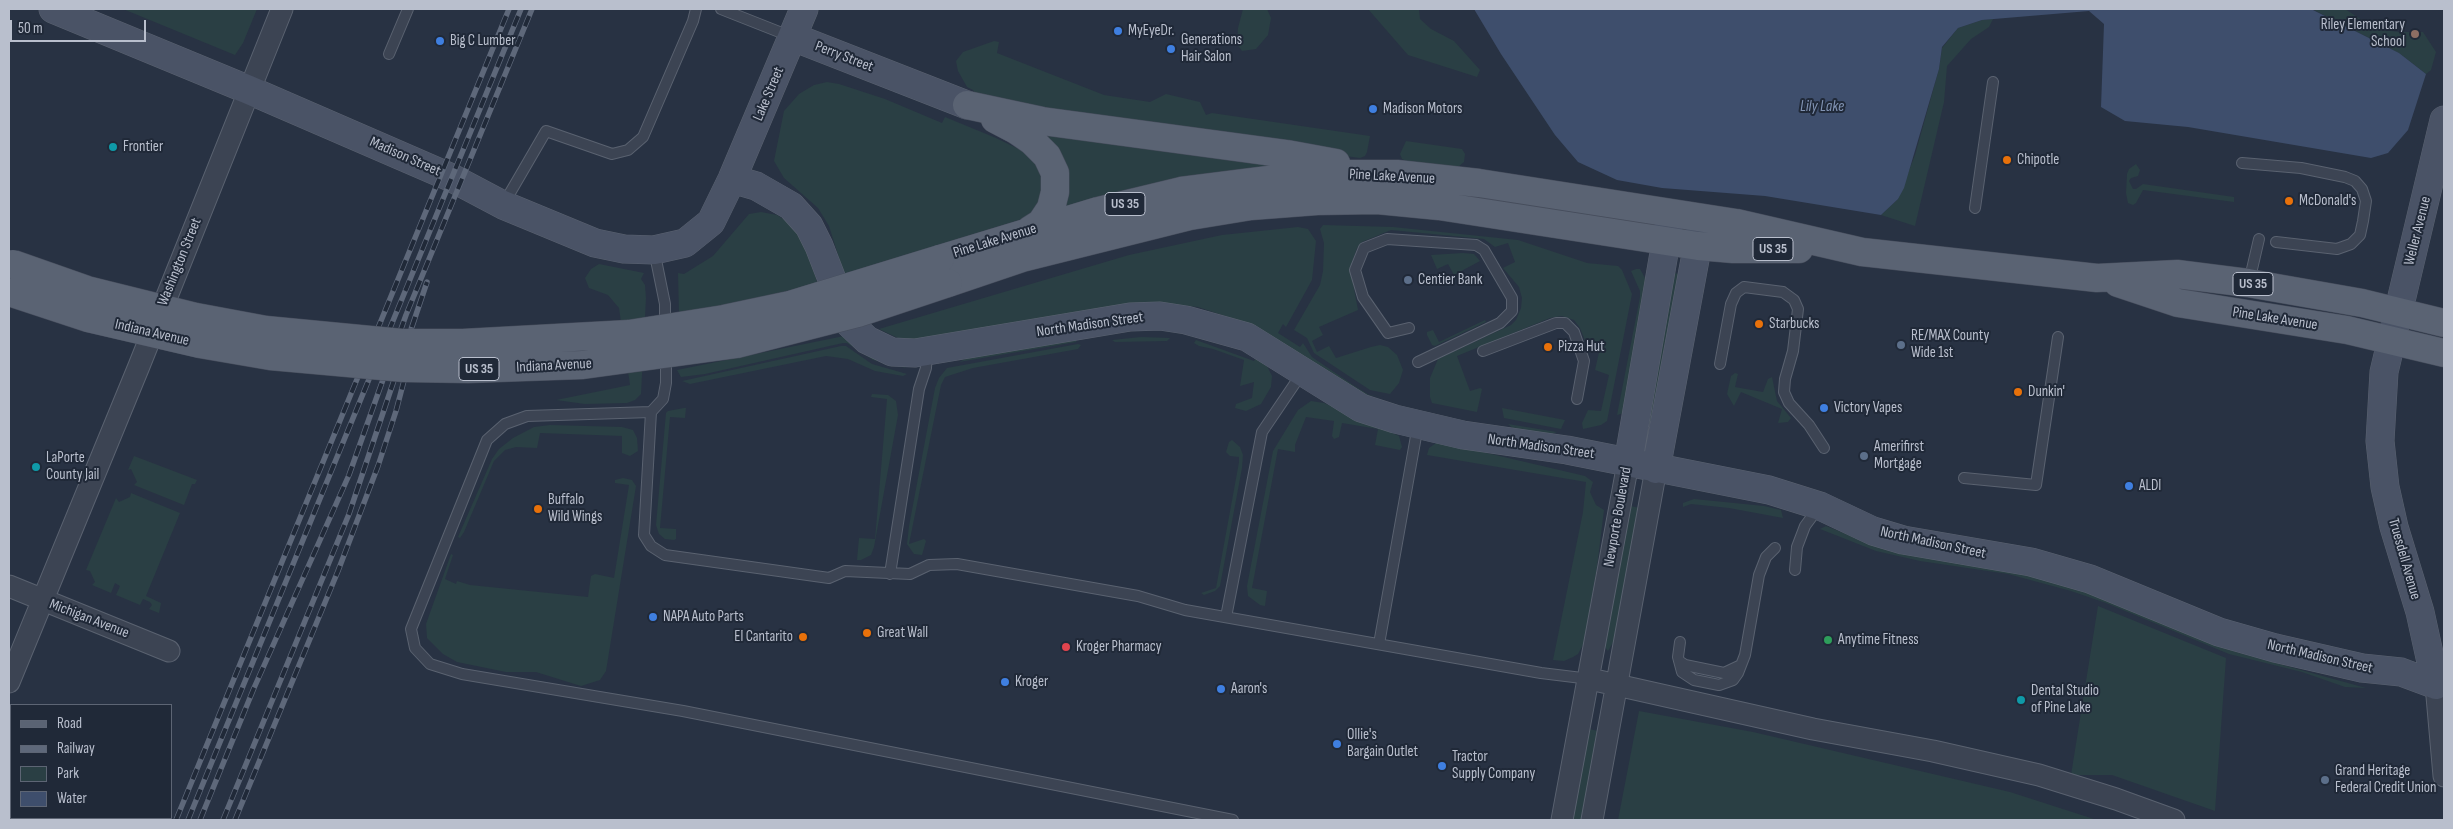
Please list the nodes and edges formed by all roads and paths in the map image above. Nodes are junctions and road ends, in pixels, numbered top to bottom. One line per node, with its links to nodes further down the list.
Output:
1 (53, 9): 10 (street, Madison Street)
2 (282, 9): 10 (street, Washington Street)
3 (408, 9): 8 (lane)
4 (696, 9): 16 (lane)
5 (721, 9): 7 (lane, Perry Street)
6 (804, 9): 7 (street, Lake Street)
7 (793, 37): 11 (street, Perry Street); 15 (street, Lake Street)
8 (389, 54)
9 (1993, 82): 17 (lane)
10 (249, 90): 16 (street, Madison Street); 55 (street, Washington Street)
11 (967, 105): 14 (main road); 20 (main road)
12 (2444, 120): 32 (street, Weller Avenue)
13 (2242, 162): 23 (lane)
14 (1397, 174): 18 (main road, Pine Lake Avenue / US 35); 20 (main road, Pine Lake Avenue / US 35)
15 (732, 179): 26 (street, Madison Street); 37 (street, North Madison Street)
16 (503, 206): 26 (street, Madison Street)
17 (1975, 208)
18 (1671, 213): 19 (main road, Pine Lake Avenue / US 35); 22 (street, Newporte Boulevard)
19 (1703, 218): 24 (street, Newporte Boulevard); 25 (main road, Pine Lake Avenue / US 35)
20 (1030, 230): 28 (main road, Pine Lake Avenue / US 35)
21 (2259, 239): 30 (lane)
22 (1666, 240): 24 (main road, Pine Lake Avenue / US 35); 28 (main road, Pine Lake Avenue / US 35); 47 (street, Newporte Boulevard)
23 (2276, 242)
24 (1698, 246): 25 (main road, Pine Lake Avenue / US 35); 48 (street, Newporte Boulevard)
25 (1848, 249): 29 (main road, Pine Lake Avenue / US 35)
26 (654, 250): 44 (lane)
27 (11, 264): 28 (main road, Indiana Avenue / US 35, bridge)
28 (944, 271): 31 (main road, Indiana Avenue / US 35, bridge)
29 (2107, 279): 30 (main road, Pine Lake Avenue / US 35); 36 (main road, Pine Lake Avenue / US 35)
30 (2248, 284): 32 (main road, Pine Lake Avenue / US 35)
31 (9, 292)
32 (2398, 311): 33 (main road, Pine Lake Avenue / US 35); 36 (street, Weller Avenue)
33 (2444, 323)
34 (1409, 328): 40 (lane)
35 (2058, 337): 49 (lane)
36 (2391, 342): 39 (main road, Pine Lake Avenue / US 35); 63 (street, Truesdell Avenue)
37 (927, 351): 42 (street, North Madison Street); 53 (lane)
38 (1483, 351): 43 (lane)
39 (2444, 353)
40 (1418, 362)
41 (1720, 364): 46 (lane)
42 (1302, 373): 45 (street, North Madison Street); 56 (lane)
43 (1577, 399)
44 (651, 412): 53 (lane); 65 (lane)
45 (1418, 424): 47 (street, North Madison Street); 58 (lane)
46 (1824, 448)
47 (1628, 463): 48 (street, North Madison Street); 60 (street, Newporte Boulevard)
48 (1656, 469): 50 (street, North Madison Street); 62 (street, Newporte Boulevard)
49 (1964, 478)
50 (1820, 506): 52 (lane); 63 (street, North Madison Street)
51 (1775, 548): 57 (lane)
52 (1795, 570)
53 (890, 574): 56 (lane)
54 (9, 586): 55 (street, Michigan Avenue)
55 (43, 601): 59 (street, Michigan Avenue); 61 (street, Washington Street)
56 (1226, 617): 58 (lane)
57 (1680, 642)
58 (1379, 644): 60 (lane)
59 (169, 651)
60 (1590, 679): 62 (street); 66 (street, Newporte Boulevard)
61 (9, 682)
62 (1617, 684): 67 (street, Newporte Boulevard); 68 (street)
63 (2440, 686): 64 (street, Truesdell Avenue)
64 (2444, 776)
65 (1232, 820)
66 (1562, 820)
67 (1592, 820)
68 (2174, 820)

